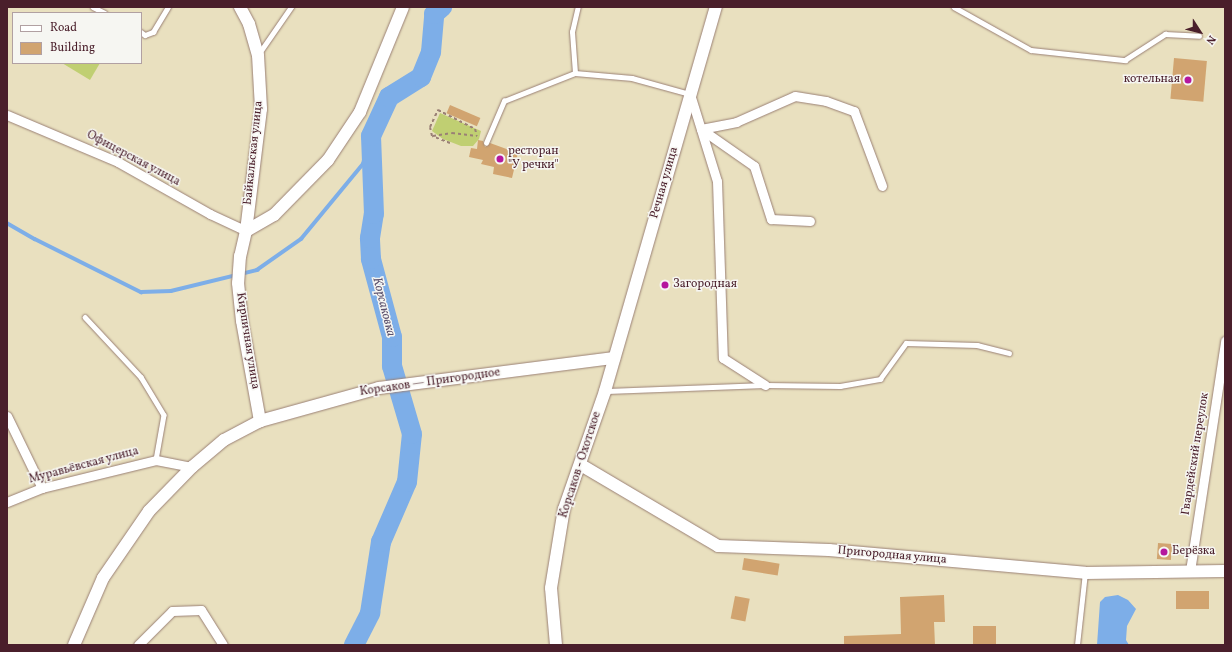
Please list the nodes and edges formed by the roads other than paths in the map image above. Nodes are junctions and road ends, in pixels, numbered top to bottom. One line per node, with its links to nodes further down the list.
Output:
1 (93, 7): 9 (lane)
2 (168, 7): 10 (lane)
3 (240, 7): 12 (street, Байкальская улица)
4 (291, 7): 12 (lane)
5 (403, 7): 20 (street)
6 (578, 7): 13 (lane)
7 (716, 7): 14 (street, Речная улица)
8 (954, 7): 11 (lane)
9 (103, 12)
10 (142, 33)
11 (1199, 36)
12 (258, 55): 20 (street, Байкальская улица)
13 (575, 73): 14 (lane); 17 (lane)
14 (690, 94): 16 (street); 24 (street, Речная улица)
15 (7, 114): 20 (street, Офицерская улица)
16 (701, 129): 18 (street); 19 (street); 25 (street)
17 (487, 140)
18 (882, 186)
19 (810, 221)
20 (246, 231): 28 (street, Кирпичная улица)
21 (85, 317): 29 (lane)
22 (1225, 341): 34 (street, Гвардейский переулок)
23 (1009, 353): 25 (lane)
24 (614, 358): 26 (street, Корсаков - Охотское); 28 (street, Корсаков — Пригородное)
25 (764, 385): 26 (lane)
26 (605, 392): 30 (street, Корсаков - Охотское)
27 (7, 416): 32 (street)
28 (260, 421): 31 (street, Корсаков — Пригородное)
29 (156, 460): 31 (street, Муравьёвская улица); 32 (street, Муравьёвская улица)
30 (581, 464): 36 (street, Пригородная улица); 40 (street, Корсаков - Охотское)
31 (192, 467): 37 (street, Корсаков — Пригородное)
32 (42, 488): 33 (street, Муравьёвская улица)
33 (7, 502)
34 (1190, 571): 35 (street, Пригородная улица); 36 (street, Пригородная улица)
35 (1225, 571)
36 (1085, 573): 41 (lane)
37 (74, 645)
38 (138, 645): 39 (street)
39 (223, 645)
40 (556, 645)
41 (1077, 645)

